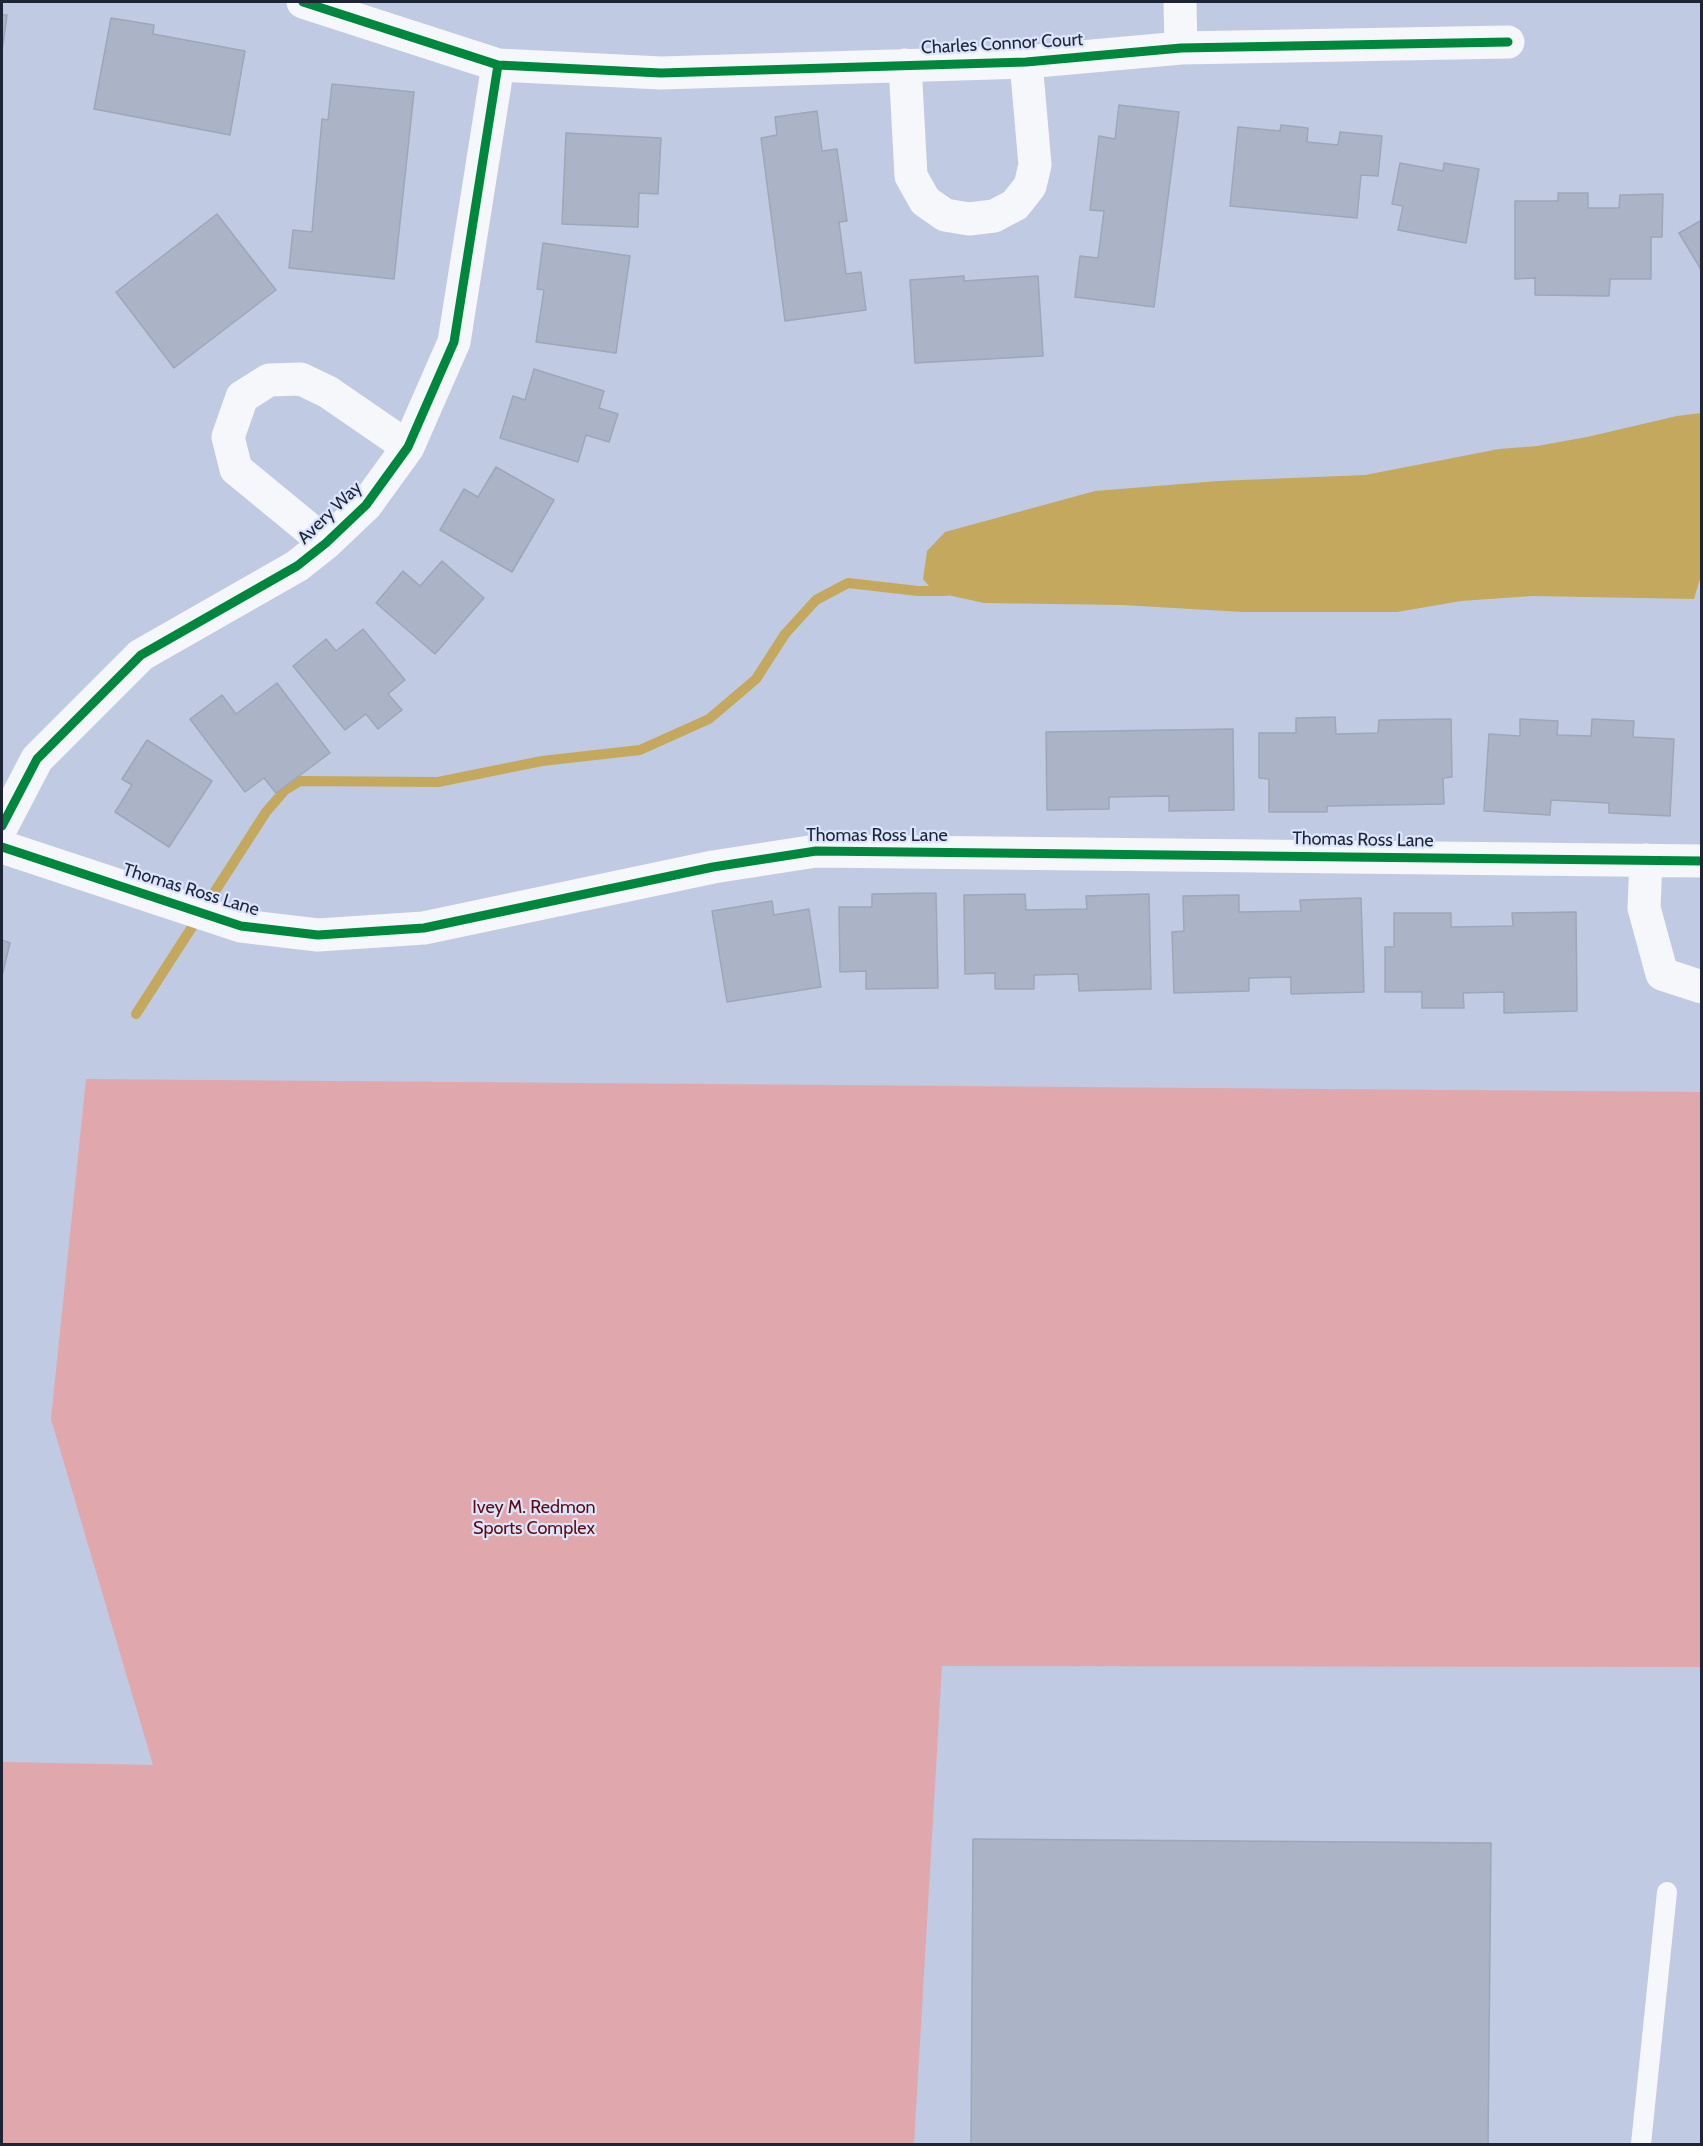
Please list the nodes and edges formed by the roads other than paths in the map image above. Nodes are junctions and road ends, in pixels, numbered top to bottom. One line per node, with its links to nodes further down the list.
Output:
1 (303, 2): 7 (street, Charles Connor Court)
2 (1180, 2): 4 (street)
3 (1508, 42): 4 (street, Charles Connor Court)
4 (1181, 48): 5 (street, Charles Connor Court)
5 (1026, 62): 6 (street, Charles Connor Court); 6 (street)
6 (905, 64): 7 (street, Charles Connor Court)
7 (498, 65): 8 (street, Avery Way)
8 (408, 447): 9 (street, Avery Way); 9 (street)
9 (326, 543): 10 (street, Avery Way)
10 (2, 826)
11 (2, 847): 12 (street, Thomas Ross Lane)
12 (1646, 860): 13 (street, Thomas Ross Lane); 14 (street)
13 (1701, 861)
14 (1701, 987)
15 (1667, 1892): 16 (lane)
16 (1641, 2145)

